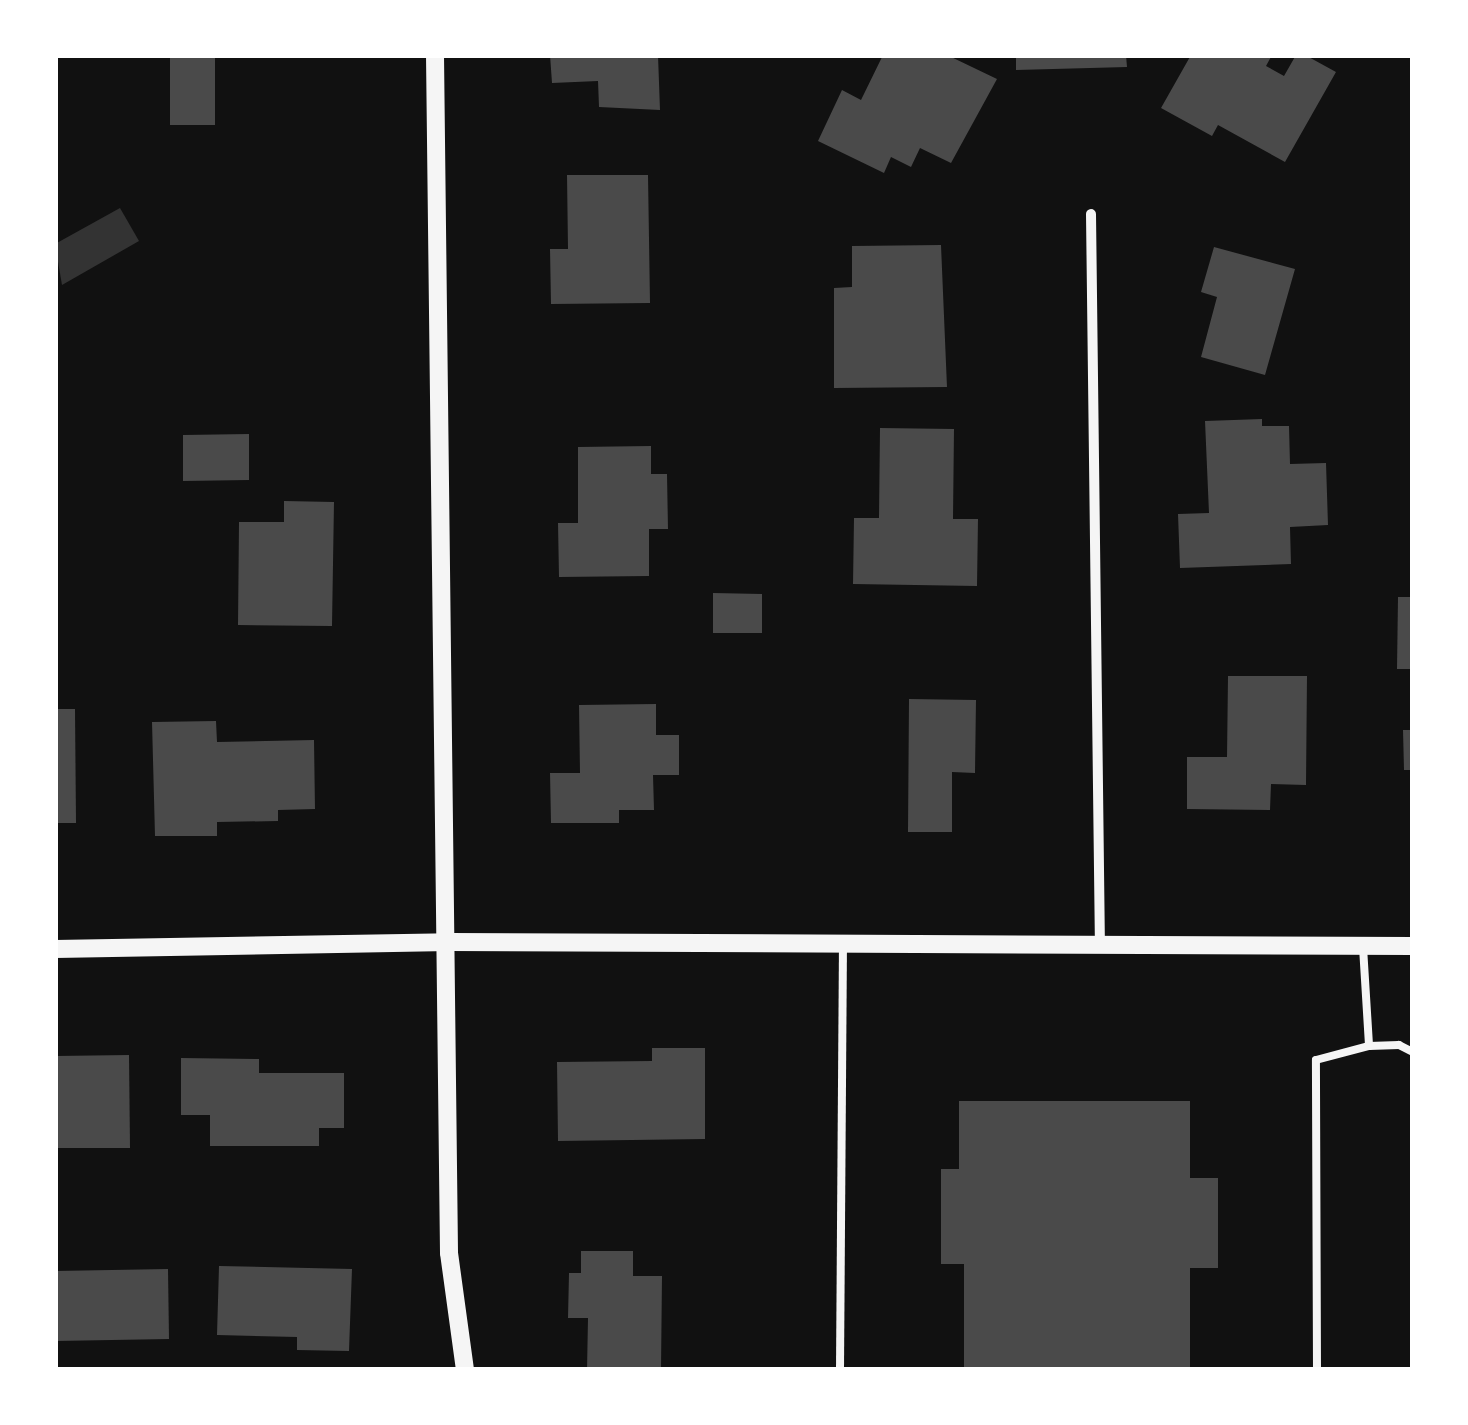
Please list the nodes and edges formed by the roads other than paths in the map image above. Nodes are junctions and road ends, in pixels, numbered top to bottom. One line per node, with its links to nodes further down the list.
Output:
1 (436, 55): 3 (street)
2 (1092, 214): 8 (street)
3 (449, 942): 4 (street); 7 (street); 11 (street)
4 (843, 946): 8 (street); 12 (lane)
5 (1363, 946): 6 (street); 8 (street); 9 (lane)
6 (1413, 946)
7 (55, 949)
8 (1100, 949)
9 (1369, 1046): 10 (lane); 13 (lane)
10 (1413, 1052)
11 (466, 1370)
12 (840, 1370)
13 (1317, 1370)

